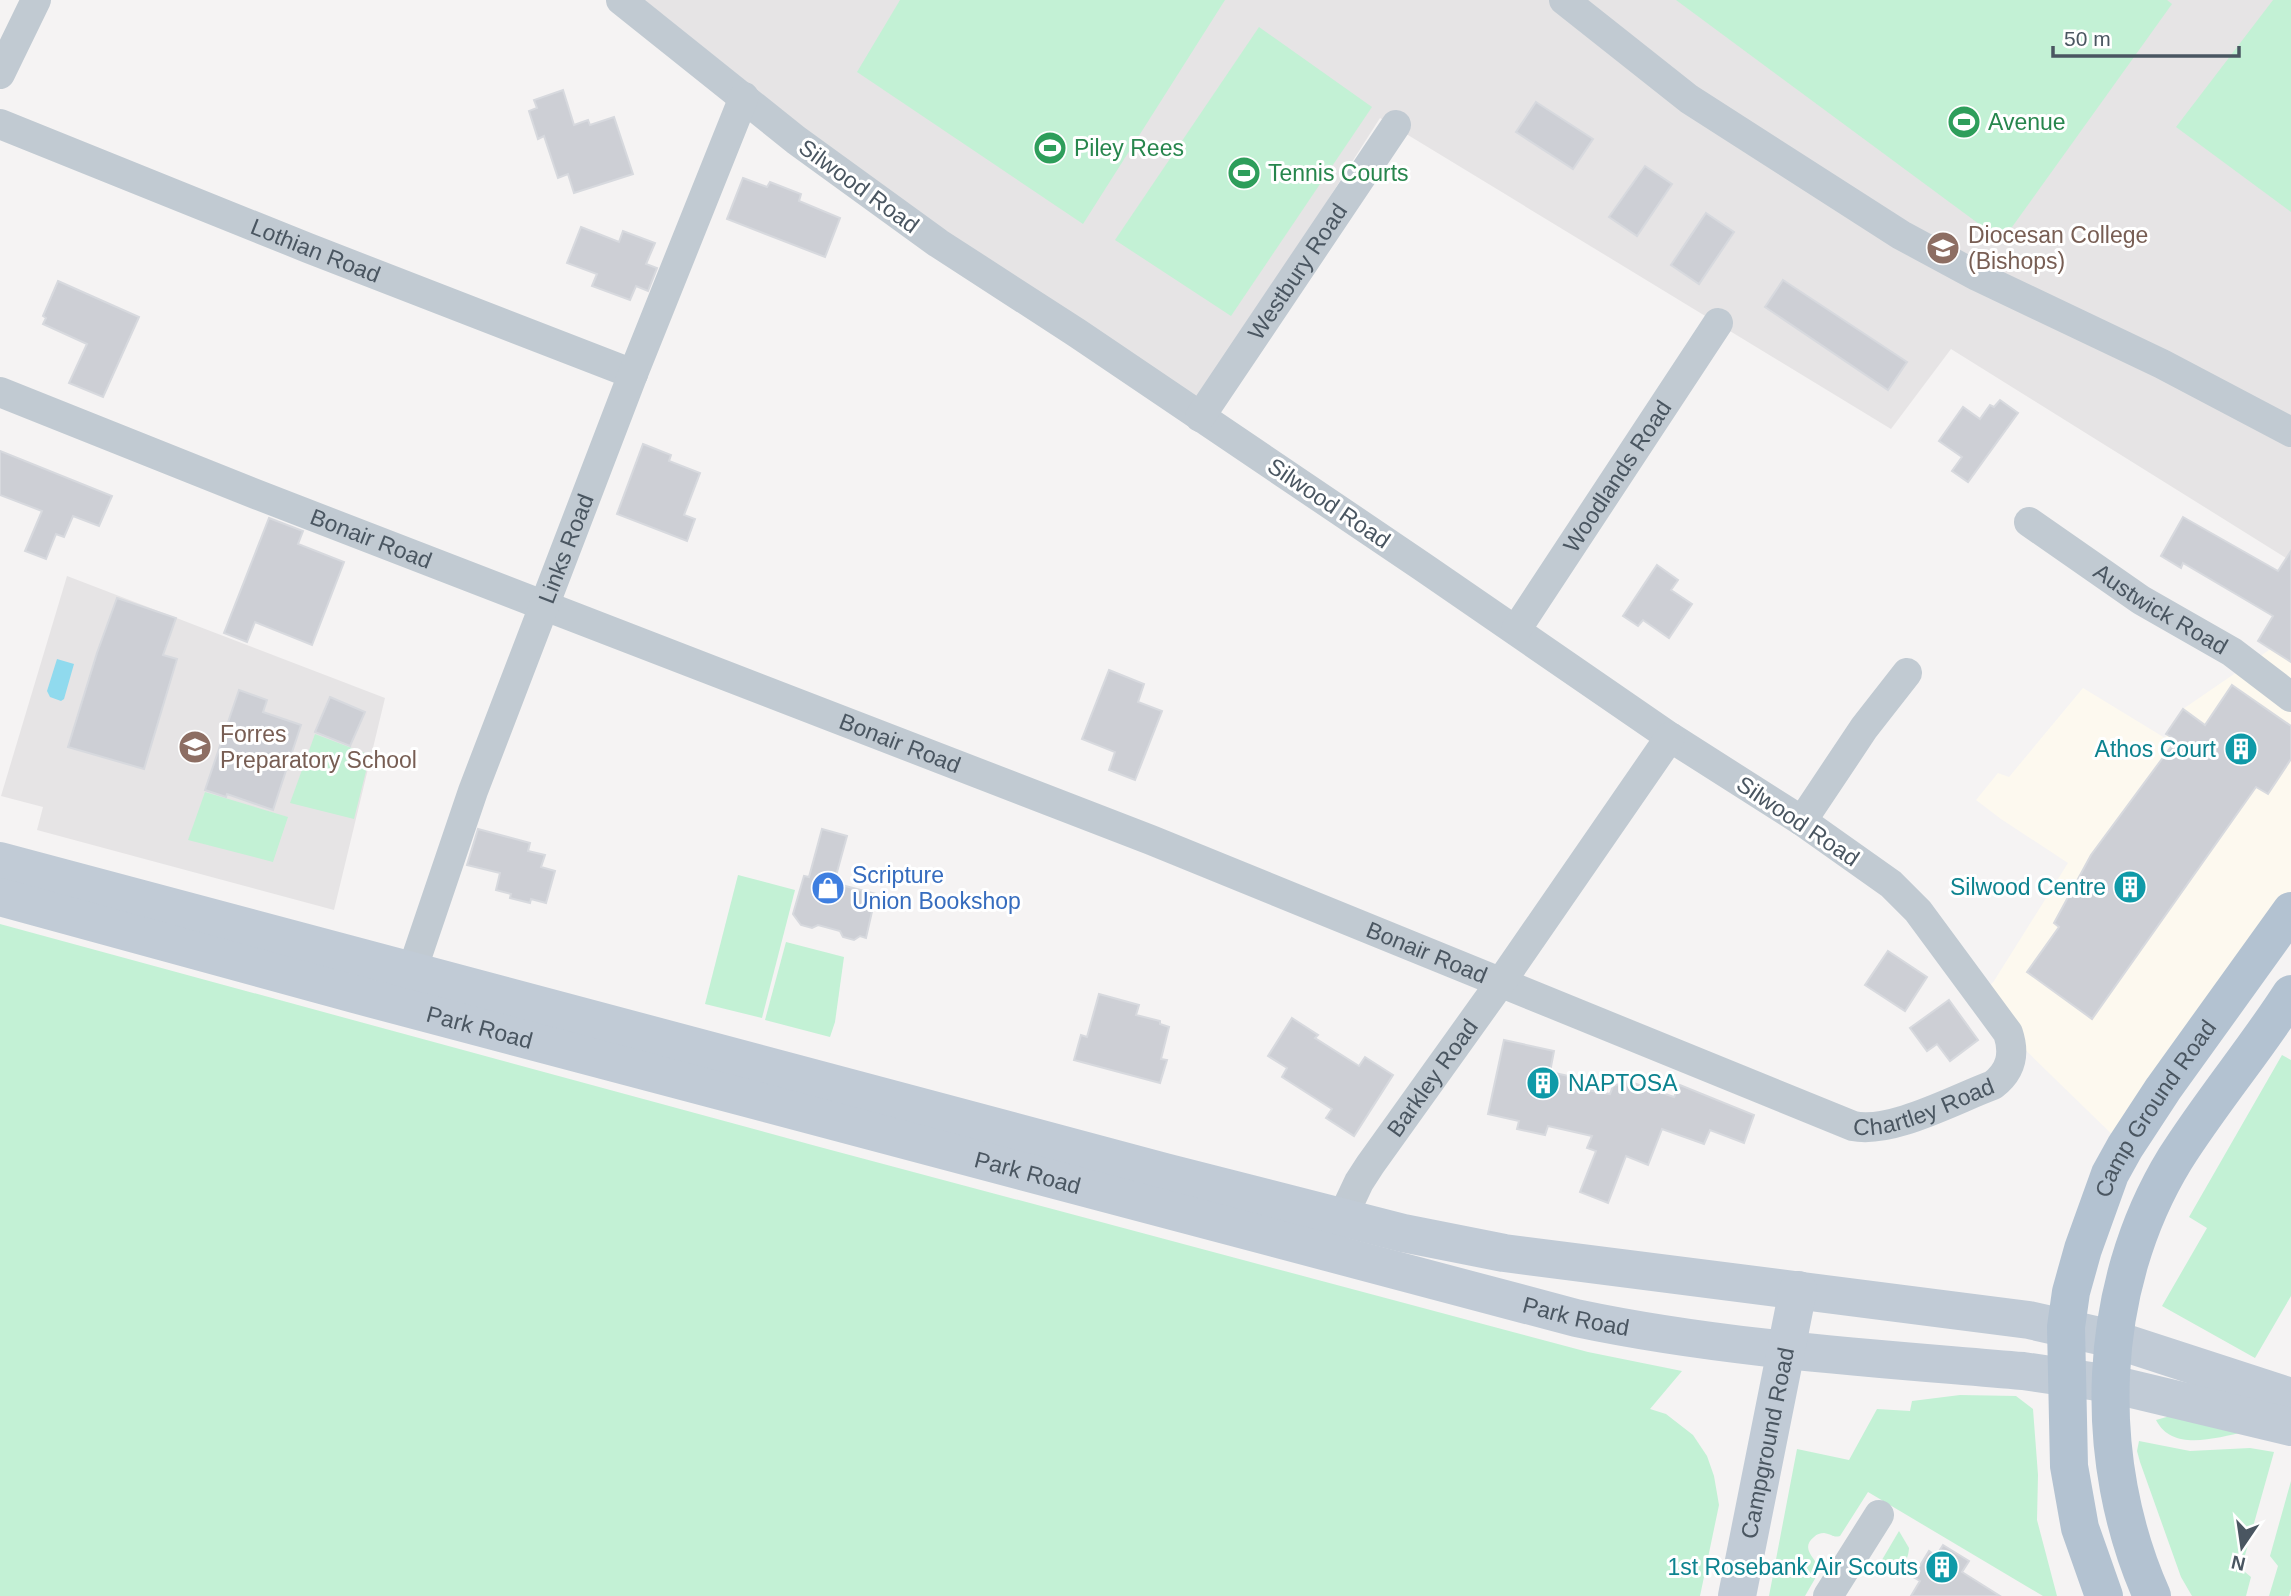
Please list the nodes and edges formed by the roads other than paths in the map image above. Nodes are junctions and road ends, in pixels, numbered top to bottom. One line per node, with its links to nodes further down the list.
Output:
1 (36, 0): 4 (street)
2 (621, 0): 5 (street, Silwood Road)
3 (1564, 0): 12 (street)
4 (0, 74)
5 (744, 97): 9 (street, Links Road); 11 (street, Silwood Road)
6 (0, 124): 9 (street, Lothian Road)
7 (1396, 125): 11 (street, Westbury Road)
8 (1718, 323): 15 (street, Woodlands Road)
9 (633, 374): 14 (street, Links Road)
10 (0, 391): 14 (street, Bonair Road)
11 (1199, 416): 15 (street, Silwood Road)
12 (2291, 432)
13 (2029, 522): 17 (street, Austwick Road)
14 (545, 604): 23 (street, Bonair Road); 24 (street, Links Road)
15 (1516, 630): 18 (street, Silwood Road)
16 (1907, 673): 19 (street)
17 (2291, 697)
18 (1670, 737): 19 (street, Silwood Road); 23 (street, Barkley Road)
19 (1802, 821): 26 (street, Silwood Road)
20 (0, 862): 24 (main road, Park Road)
21 (0, 897): 24 (main road, Park Road)
22 (2291, 911): 31 (main road, Camp Ground Road)
23 (1501, 982): 27 (street, Bonair Road); 28 (street, Barkley Road)
24 (408, 989): 28 (main road, Park Road); 29 (main road, Park Road)
25 (2291, 994): 32 (main road, Camp Ground Road)
26 (2008, 1033): 27 (street, Chartley Road)
27 (1797, 1104)
28 (1342, 1217): 29 (street, Barkley Road); 30 (main road, Park Road)
29 (1326, 1252): 33 (main road, Park Road)
30 (1797, 1290): 31 (main road, Park Road); 33 (main road, Campground Road)
31 (2066, 1327): 32 (main road, Park Road); 34 (main road, Camp Ground Road)
32 (2113, 1339): 35 (main road, Camp Ground Road); 36 (main road, Park Road)
33 (1785, 1350): 34 (main road, Park Road); 39 (main road, Campground Road)
34 (2067, 1377): 35 (main road, Park Road); 41 (main road, Camp Ground Road)
35 (2111, 1384): 37 (main road, Park Road); 42 (main road, Camp Ground Road)
36 (2291, 1397)
37 (2291, 1426)
38 (1879, 1515): 40 (street)
39 (1737, 1596)
40 (1828, 1596)
41 (2104, 1596)
42 (2152, 1596)

